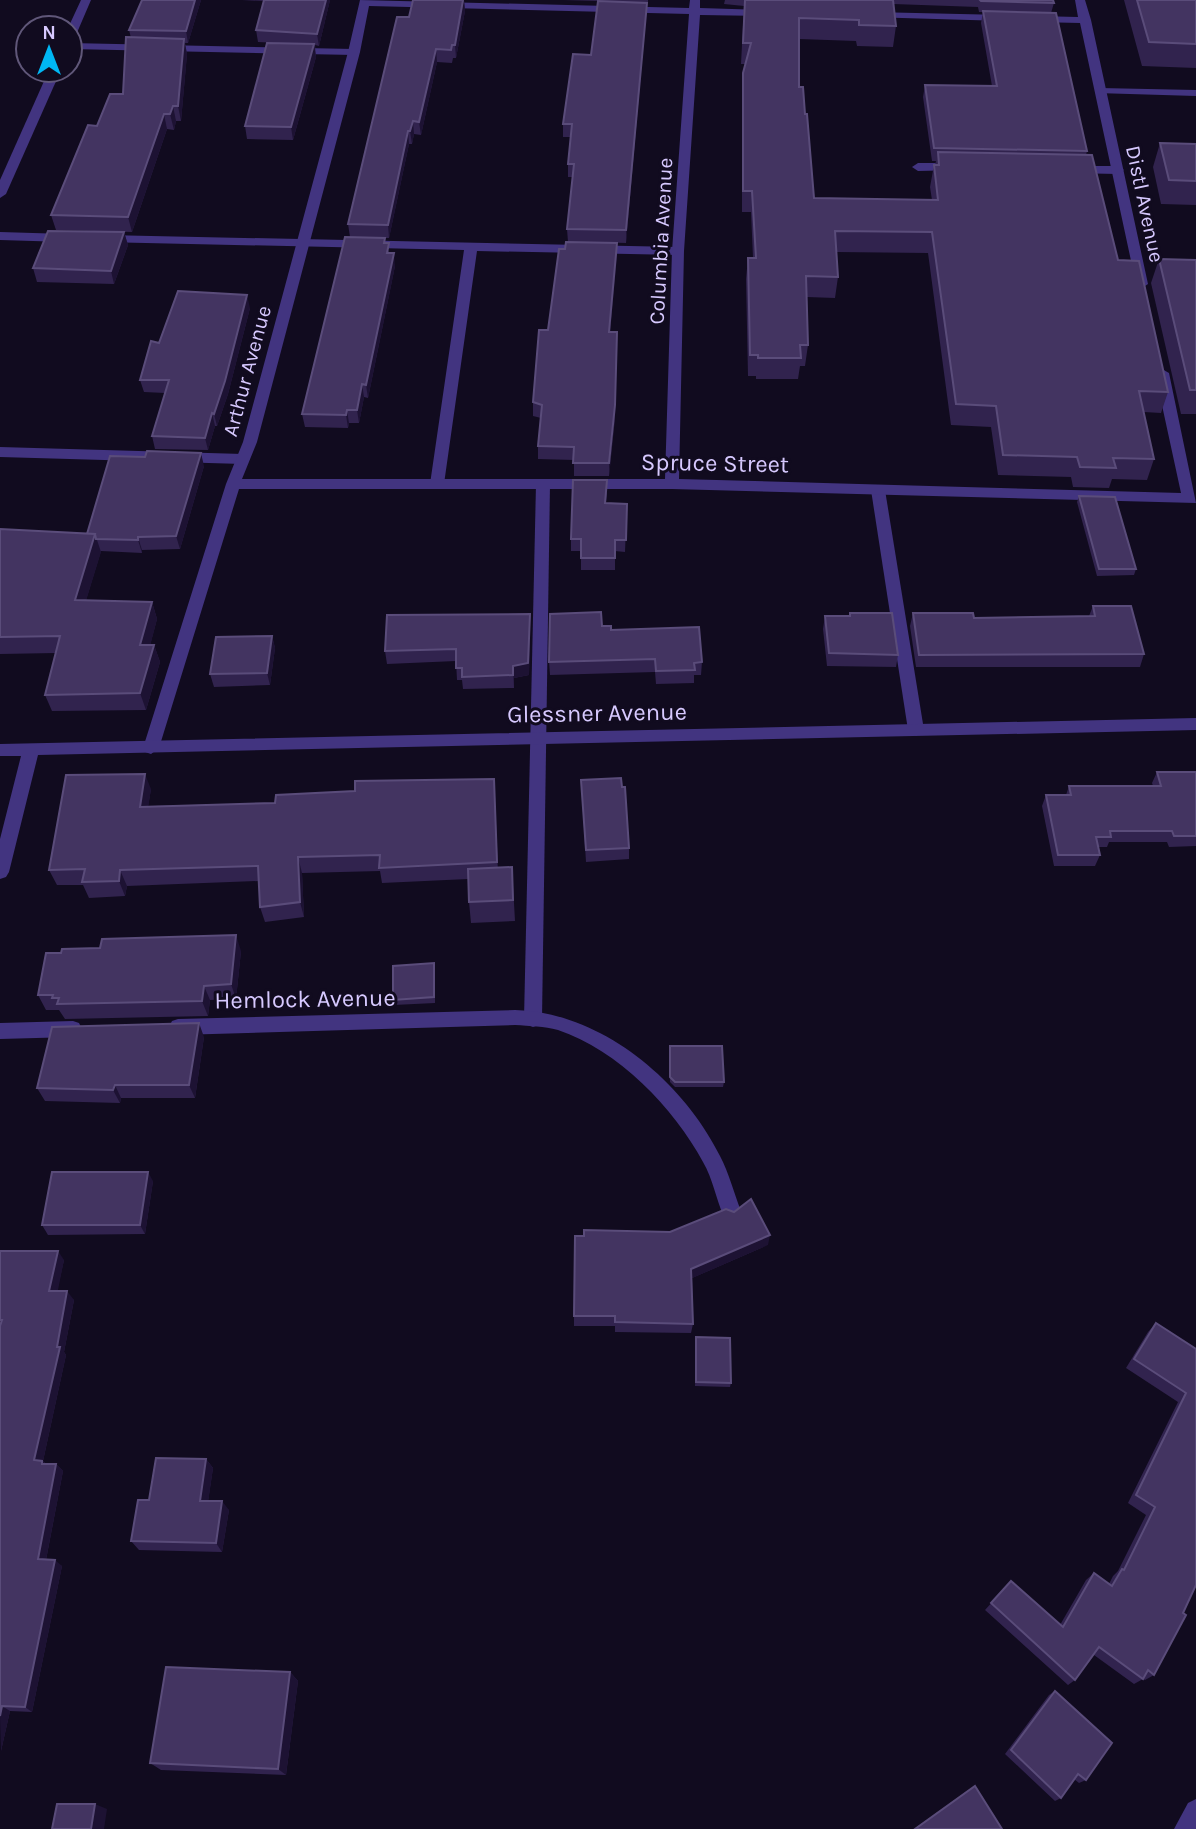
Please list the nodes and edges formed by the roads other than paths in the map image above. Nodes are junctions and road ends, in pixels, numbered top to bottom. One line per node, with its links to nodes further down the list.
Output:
1 (1080, 0): 8 (street, Distl Avenue)
2 (364, 1): 3 (street); 10 (street, Arthur Avenue)
3 (695, 5): 4 (street); 22 (street, Columbia Avenue)
4 (779, 13)
5 (862, 15): 6 (street)
6 (1015, 19)
7 (1029, 19): 8 (street)
8 (1085, 20): 12 (street, Distl Avenue)
9 (84, 46): 10 (street)
10 (354, 52): 20 (street, Arthur Avenue)
11 (49, 84): 18 (street)
12 (1100, 91): 13 (street); 17 (street, Distl Avenue)
13 (1196, 93)
14 (918, 167): 15 (street)
15 (972, 168)
16 (1065, 169): 17 (street)
17 (1118, 170): 23 (street, Distl Avenue)
18 (0, 194)
19 (0, 236): 20 (street)
20 (303, 245): 21 (street); 26 (street, Arthur Avenue)
21 (471, 248): 22 (street); 28 (street)
22 (678, 251): 30 (street, Columbia Avenue)
23 (1144, 293)
24 (1159, 361): 32 (street)
25 (0, 452): 26 (street)
26 (243, 459): 27 (street, Arthur Avenue)
27 (233, 484): 28 (street, Spruce Street); 36 (street, Arthur Avenue)
28 (437, 484): 29 (street, Spruce Street)
29 (543, 484): 30 (street, Spruce Street); 35 (street)
30 (671, 484): 31 (street, Spruce Street)
31 (878, 490): 32 (street, Spruce Street); 34 (street)
32 (1192, 498)
33 (1196, 724): 34 (street, Glessner Avenue)
34 (916, 730): 35 (street, Glessner Avenue)
35 (538, 739): 36 (street, Glessner Avenue); 40 (street)
36 (151, 748): 38 (street, Glessner Avenue)
37 (0, 750): 38 (street, Glessner Avenue)
38 (31, 750): 39 (street)
39 (0, 872)
40 (533, 1019): 41 (street, Hemlock Avenue); 44 (street, Hemlock Avenue)
41 (155, 1027)
42 (87, 1029): 43 (street)
43 (0, 1031)
44 (731, 1211)
45 (1196, 1811): 46 (street)
46 (1186, 1829)

